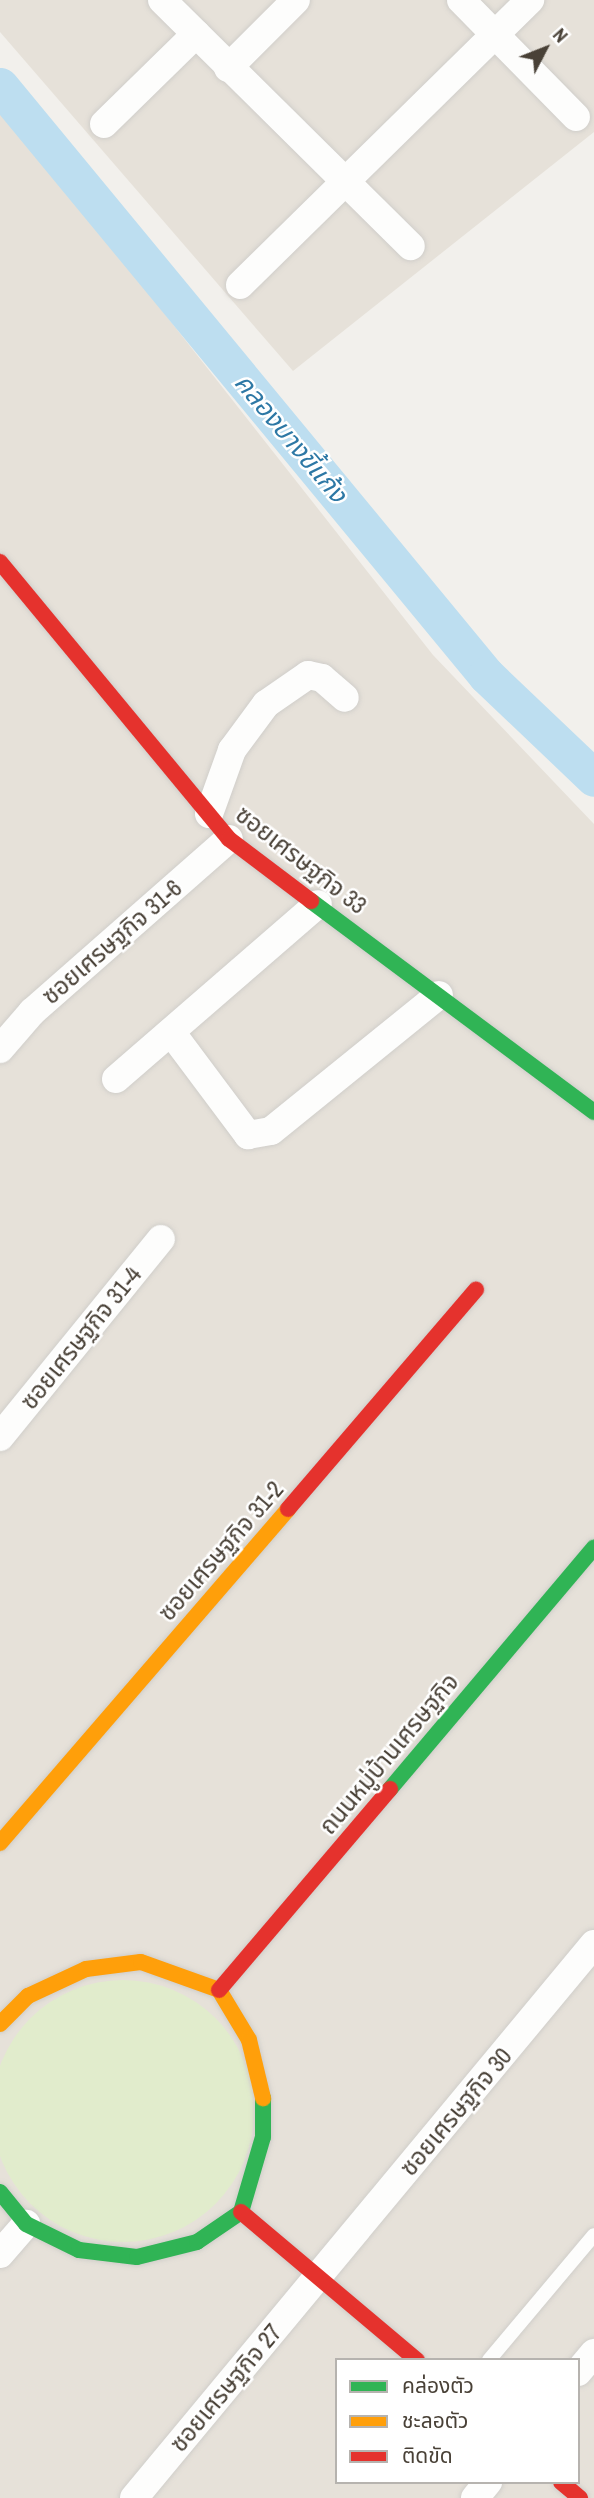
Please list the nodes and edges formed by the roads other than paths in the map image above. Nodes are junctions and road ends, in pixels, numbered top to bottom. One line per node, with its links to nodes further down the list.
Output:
1 (162, 0): 6 (street)
2 (296, 0): 7 (street)
3 (460, 0): 5 (street)
4 (530, 0): 5 (street)
5 (495, 33): 8 (street); 10 (street)
6 (196, 34): 7 (street); 9 (street)
7 (228, 68): 10 (street)
8 (576, 117)
9 (104, 124)
10 (345, 182): 11 (street); 12 (street)
11 (411, 246)
12 (240, 285)
13 (0, 562): 15 (street, ซอยเศรษฐกิจ 33)
14 (345, 698): 15 (street)
15 (209, 814): 16 (street, ซอยเศรษฐกิจ 33)
16 (229, 839): 17 (street, ซอยเศรษฐกิจ 33); 20 (street, ซอยเศรษฐกิจ 31-6)
17 (318, 904): 18 (street, ซอยเศรษฐกิจ 33); 19 (street)
18 (439, 995): 19 (street); 22 (street, ซอยเศรษฐกิจ 33)
19 (171, 1032): 21 (street)
20 (0, 1049)
21 (117, 1079)
22 (594, 1112)
23 (162, 1239): 25 (street, ซอยเศรษฐกิจ 31-4)
24 (476, 1290): 27 (street, ซอยเศรษฐกิจ 31-2)
25 (0, 1437)
26 (594, 1548): 29 (street, ถนนหมู่บ้านเศรษฐกิจ)
27 (0, 1843)
28 (594, 1944): 36 (street, ซอยเศรษฐกิจ 30)
29 (219, 1990): 30 (street); 32 (street)
30 (1, 2022)
31 (0, 2192): 33 (street)
32 (241, 2212): 33 (street); 36 (street)
33 (26, 2224): 35 (street)
34 (594, 2235): 39 (lane)
35 (0, 2254)
36 (318, 2278): 38 (street); 43 (street, ซอยเศรษฐกิจ 27)
37 (594, 2353): 40 (street)
38 (415, 2358)
39 (491, 2358)
40 (580, 2370)
41 (486, 2484): 44 (street)
42 (563, 2484): 45 (street)
43 (134, 2498)
44 (475, 2498)
45 (580, 2498)

